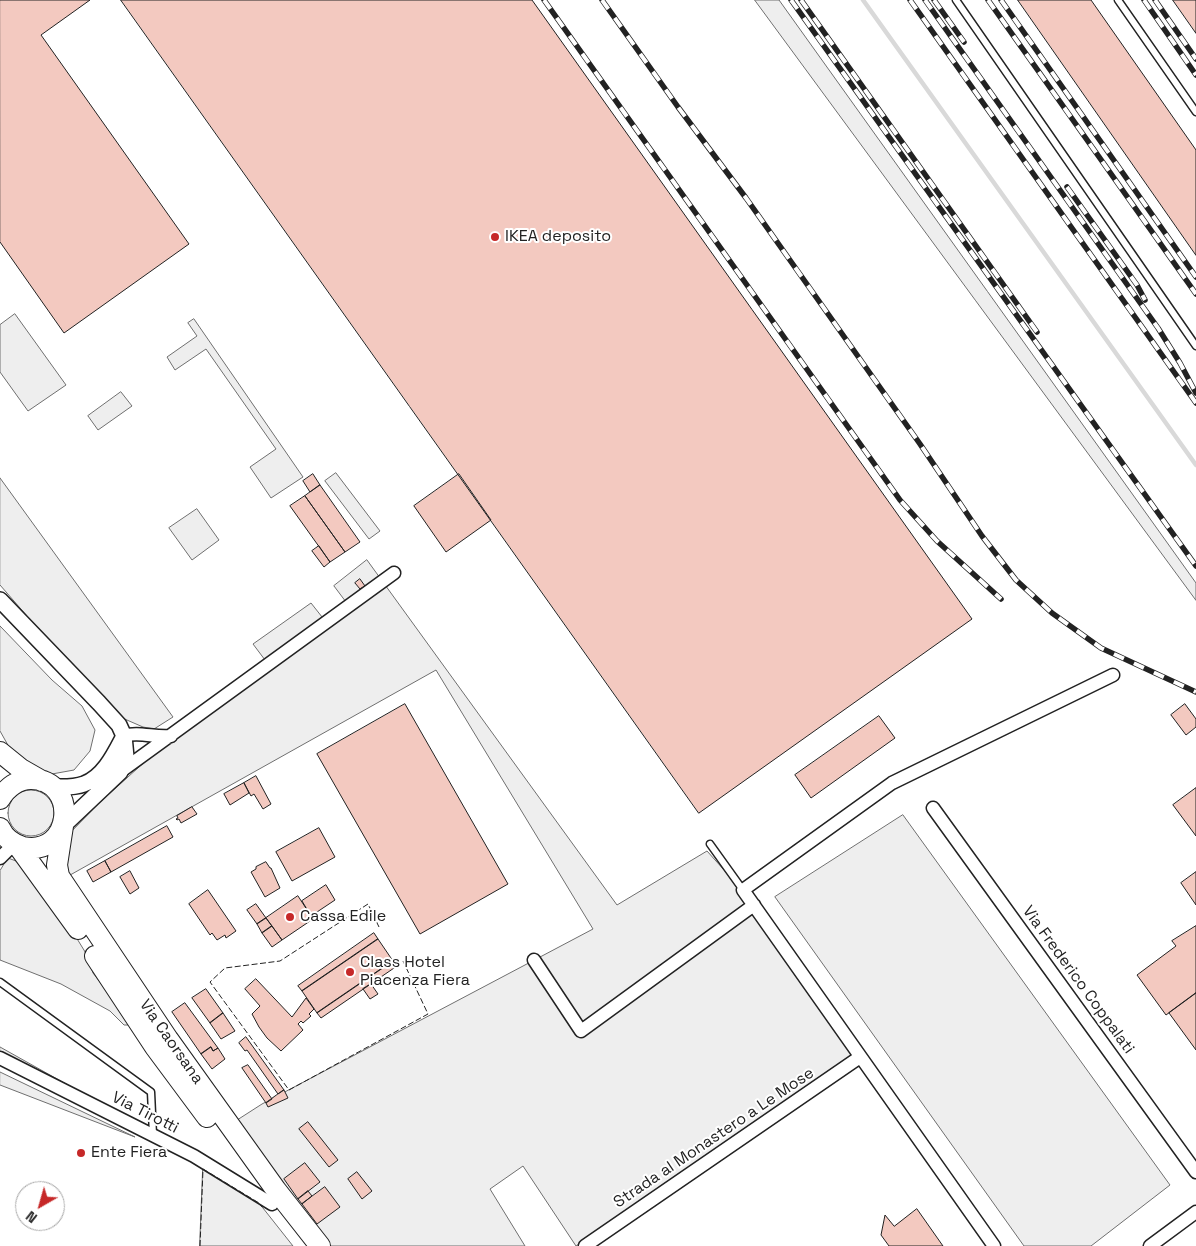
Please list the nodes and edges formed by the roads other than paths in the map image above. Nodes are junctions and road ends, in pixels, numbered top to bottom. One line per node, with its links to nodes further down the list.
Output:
1 (956, 0): 4 (lane)
2 (1118, 0): 3 (lane)
3 (1196, 112)
4 (1196, 346)
5 (394, 573): 9 (street)
6 (0, 600): 8 (street)
7 (1113, 675): 20 (street)
8 (124, 736): 9 (street); 11 (street); 12 (street)
9 (170, 736): 11 (street)
10 (0, 752): 12 (main road)
11 (120, 772): 15 (street)
12 (47, 784): 13 (main road); 15 (main road, Via Caorsana)
13 (0, 799)
14 (933, 808): 27 (street, Via Frederico Coppalati)
15 (63, 826): 18 (main road); 31 (main road, Via Caorsana)
16 (0, 828): 18 (main road, Via Caorsana)
17 (710, 844): 20 (lane)
18 (18, 846): 19 (street); 28 (main road, Via Caorsana)
19 (0, 858)
20 (743, 890): 21 (street)
21 (754, 906): 22 (street); 24 (street)
22 (534, 960)
23 (0, 982): 26 (lane)
24 (860, 1057): 32 (street, Strada al Monastero a Le Mose); 33 (street)
25 (0, 1058): 26 (street, Via Tirotti)
26 (153, 1135): 28 (street, Via Tirotti)
27 (1196, 1172)
28 (272, 1204): 30 (main road, Via Caorsana)
29 (1196, 1212): 34 (street)
30 (303, 1246)
31 (320, 1246)
32 (585, 1246)
33 (994, 1246)
34 (1150, 1246)

